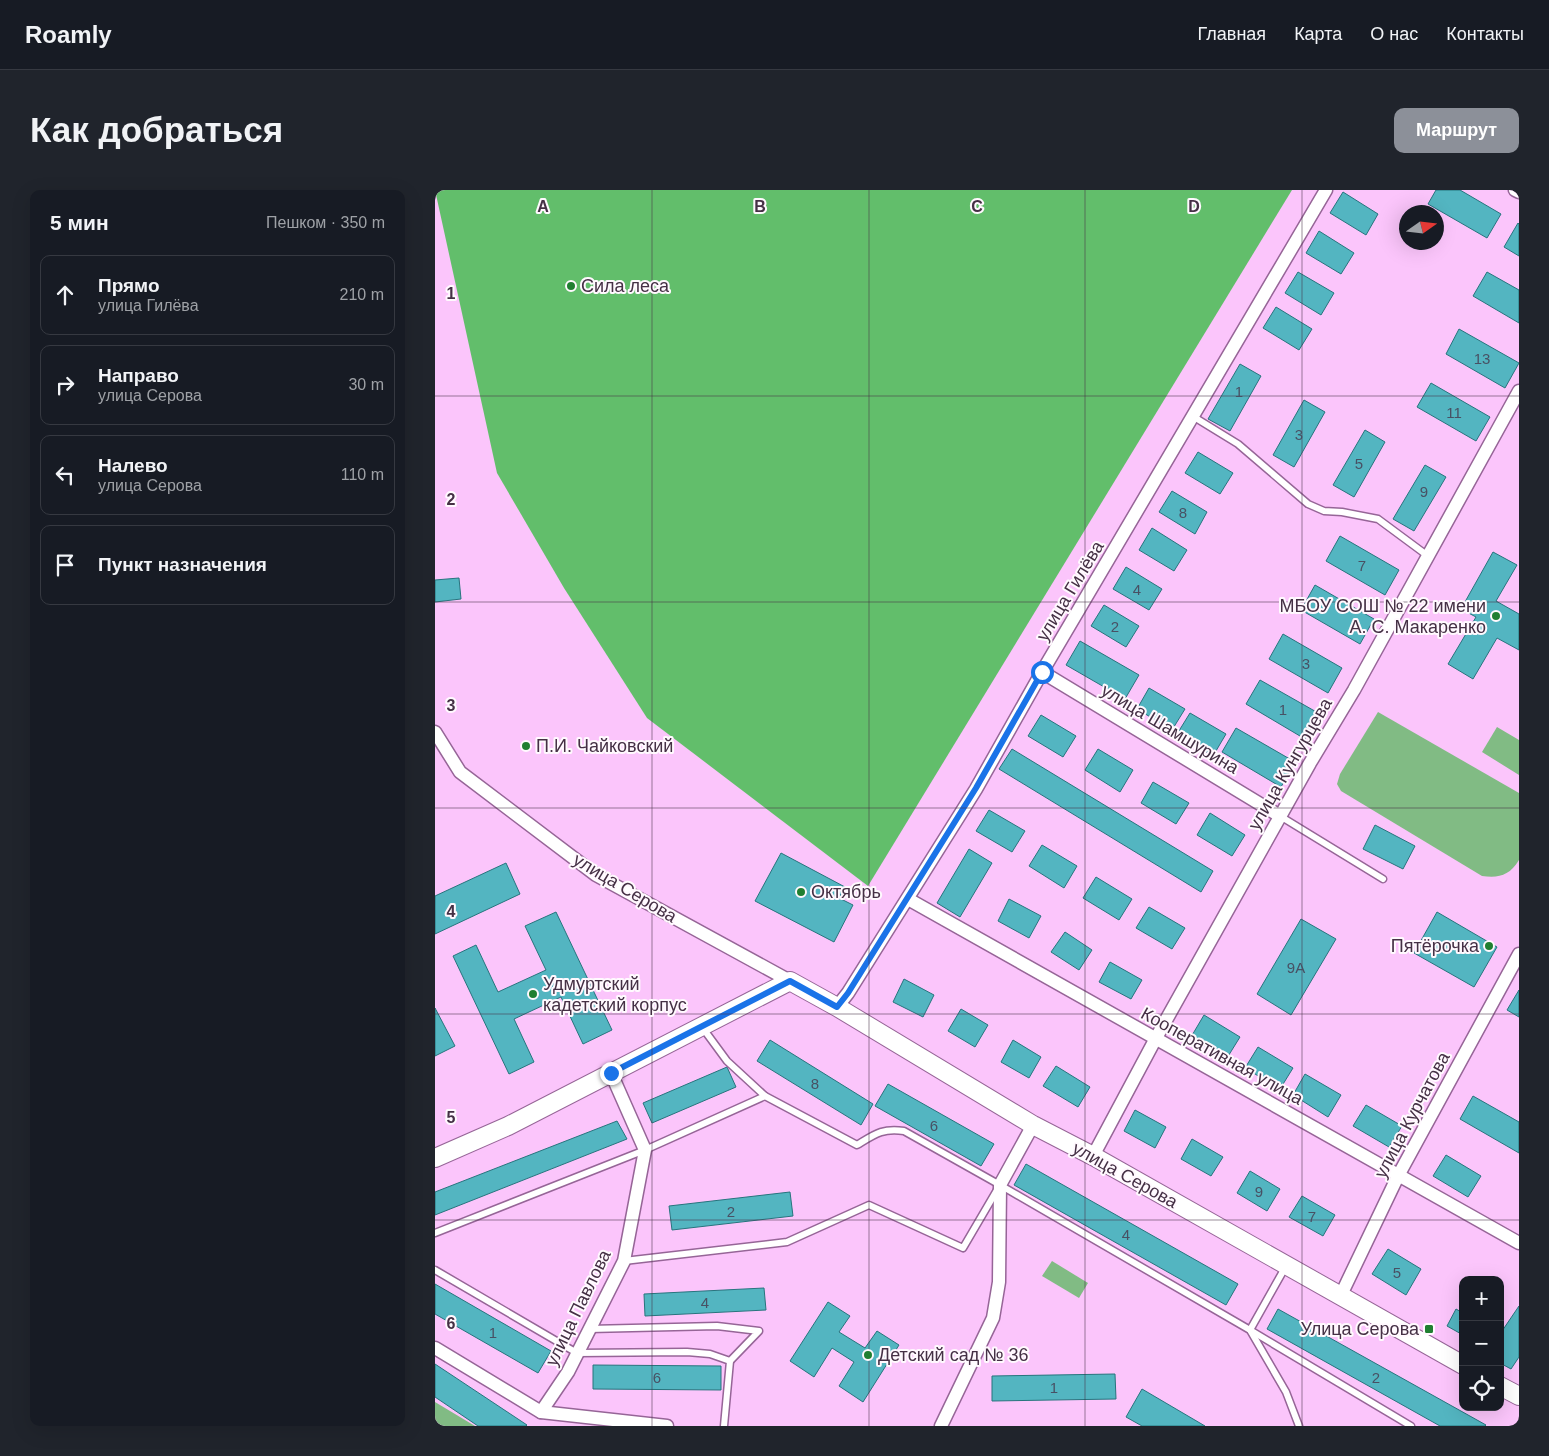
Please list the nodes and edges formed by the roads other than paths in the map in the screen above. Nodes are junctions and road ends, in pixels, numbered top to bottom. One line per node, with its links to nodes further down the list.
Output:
1 (1327, 190): 5 (street, улица Гилёва)
2 (1515, 190): 3 (street)
3 (1519, 192)
4 (1519, 390): 6 (street, улица Кунгурцева)
5 (1194, 416): 6 (lane); 7 (street, улица Гилёва)
6 (1428, 556): 9 (street, улица Кунгурцева)
7 (1042, 672): 9 (street, улица Шамшурина); 11 (street, улица Гилёва)
8 (435, 732): 13 (street, улица Серова)
9 (1280, 816): 10 (lane); 16 (street, улица Кунгурцева)
10 (1383, 879)
11 (908, 899): 14 (street, улица Гилёва); 16 (street, Кооперативная улица)
12 (1519, 954): 23 (street, улица Курчатова)
13 (790, 981): 14 (main road, улица Серова); 15 (main road)
14 (837, 1007): 19 (main road, улица Серова)
15 (702, 1026): 17 (main road); 18 (lane)
16 (1156, 1038): 21 (street, улица Кунгурцева); 23 (street, Кооперативная улица)
17 (611, 1073): 20 (street); 22 (main road)
18 (765, 1096): 20 (lane); 24 (lane)
19 (1033, 1125): 21 (main road, улица Серова); 24 (street)
20 (645, 1150): 25 (lane); 27 (street, улица Павлова)
21 (1093, 1156): 28 (main road, улица Серова)
22 (435, 1158)
23 (1398, 1176): 26 (street, Кооперативная улица); 30 (street, улица Курчатова)
24 (1000, 1185): 27 (lane); 32 (lane); 42 (street)
25 (435, 1233)
26 (1519, 1243)
27 (624, 1261): 31 (street, улица Павлова)
28 (1286, 1266): 30 (main road, улица Серова); 32 (lane)
29 (435, 1270): 34 (lane)
30 (1340, 1296): 36 (main road, улица Серова)
31 (589, 1330): 34 (street, улица Павлова); 35 (lane)
32 (1250, 1330): 43 (lane); 44 (lane)
33 (435, 1348): 39 (street)
34 (577, 1353): 35 (lane); 39 (street, улица Павлова)
35 (730, 1361): 41 (lane)
36 (1459, 1363)
37 (1504, 1388): 38 (main road)
38 (1519, 1396)
39 (541, 1412): 40 (street)
40 (667, 1426)
41 (724, 1426)
42 (941, 1426)
43 (1299, 1426)
44 (1411, 1426)

